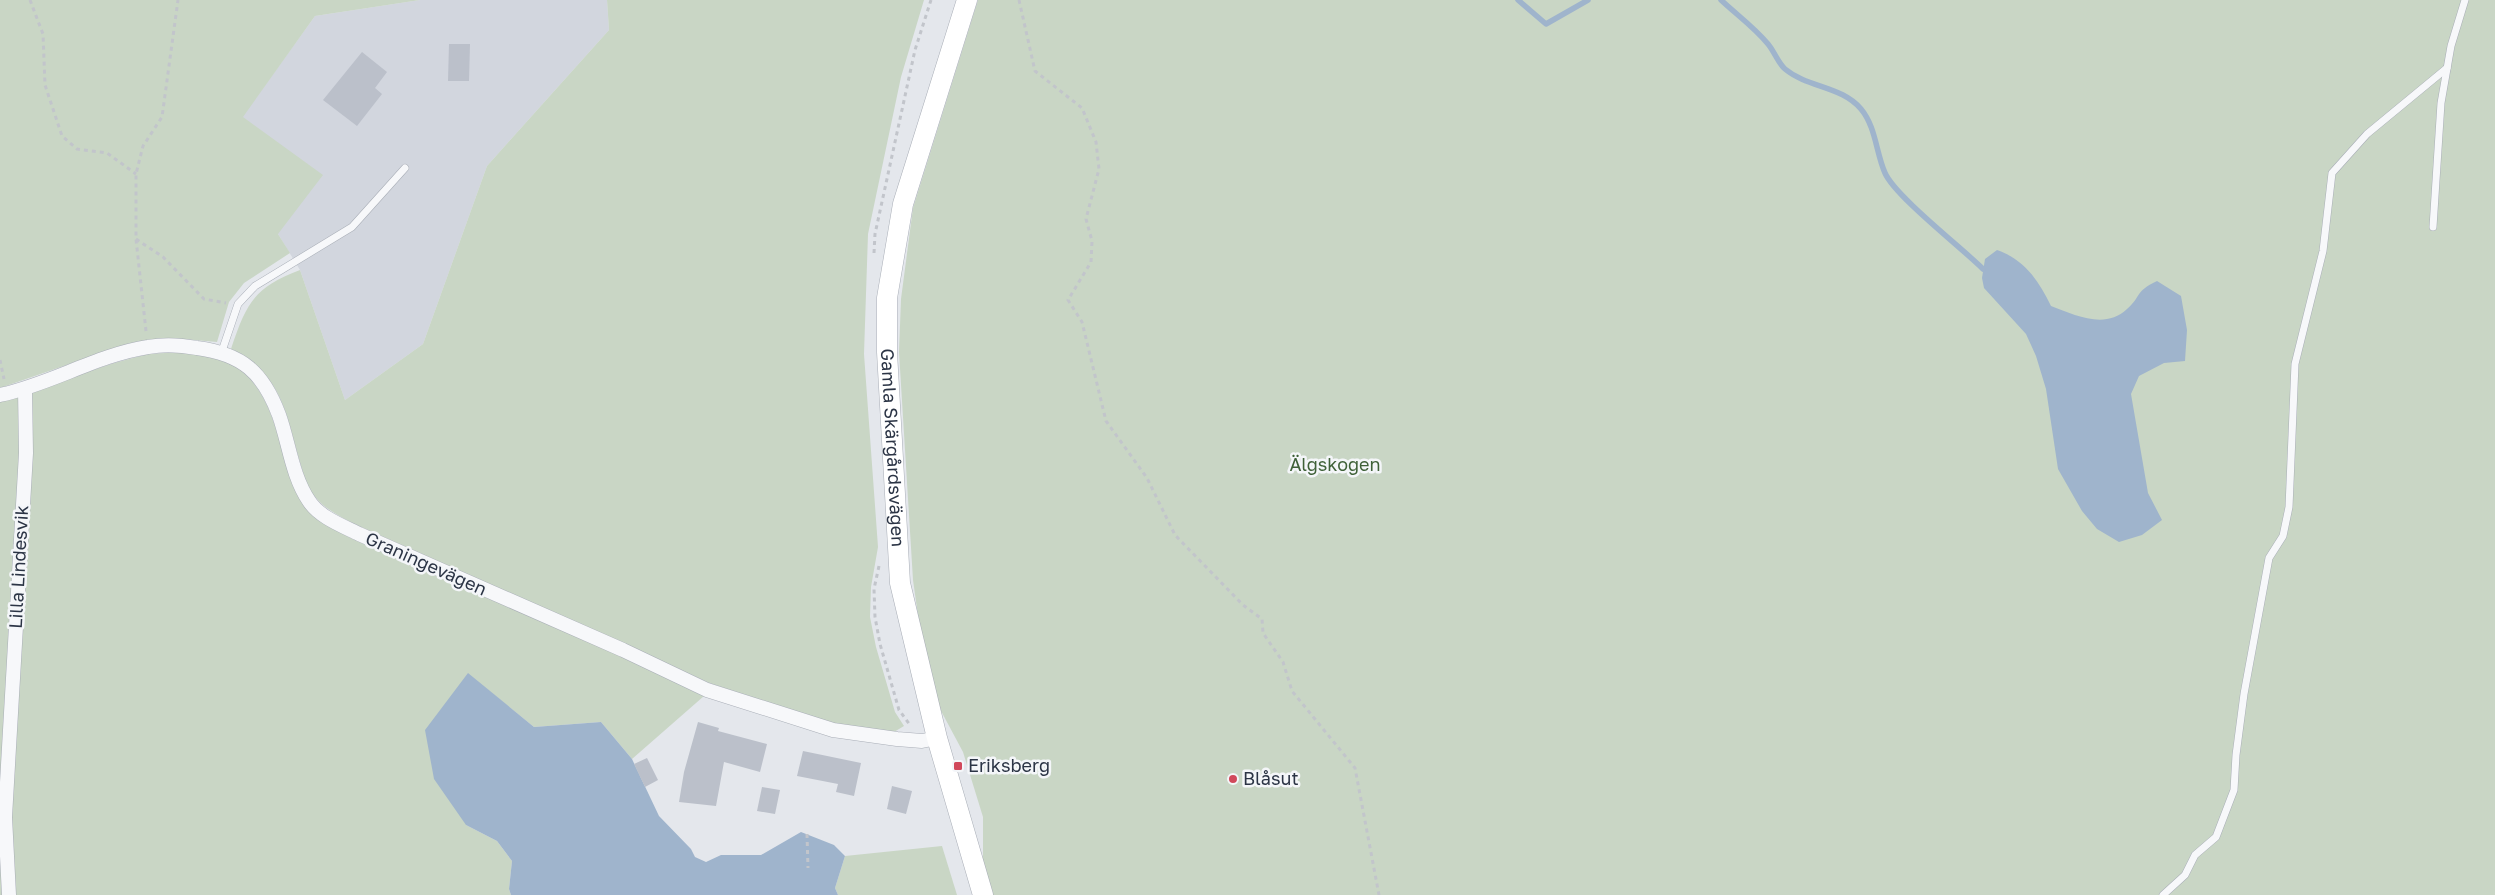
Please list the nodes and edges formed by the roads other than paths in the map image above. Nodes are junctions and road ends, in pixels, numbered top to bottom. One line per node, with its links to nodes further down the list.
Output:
1 (967, 0): 9 (main road, Gamla Skärgårdsvägen)
2 (2464, 0): 3 (lane)
3 (2447, 68): 5 (lane); 12 (lane)
4 (405, 168): 6 (lane)
5 (2433, 227)
6 (222, 351): 7 (street, Graningevägen); 9 (street, Graningevägen)
7 (25, 389): 8 (street, Graningevägen); 10 (street, Lilla Lindesvik)
8 (0, 395)
9 (937, 738): 11 (main road, Gamla Skärgårdsvägen)
10 (8, 895)
11 (983, 895)
12 (2163, 895)

